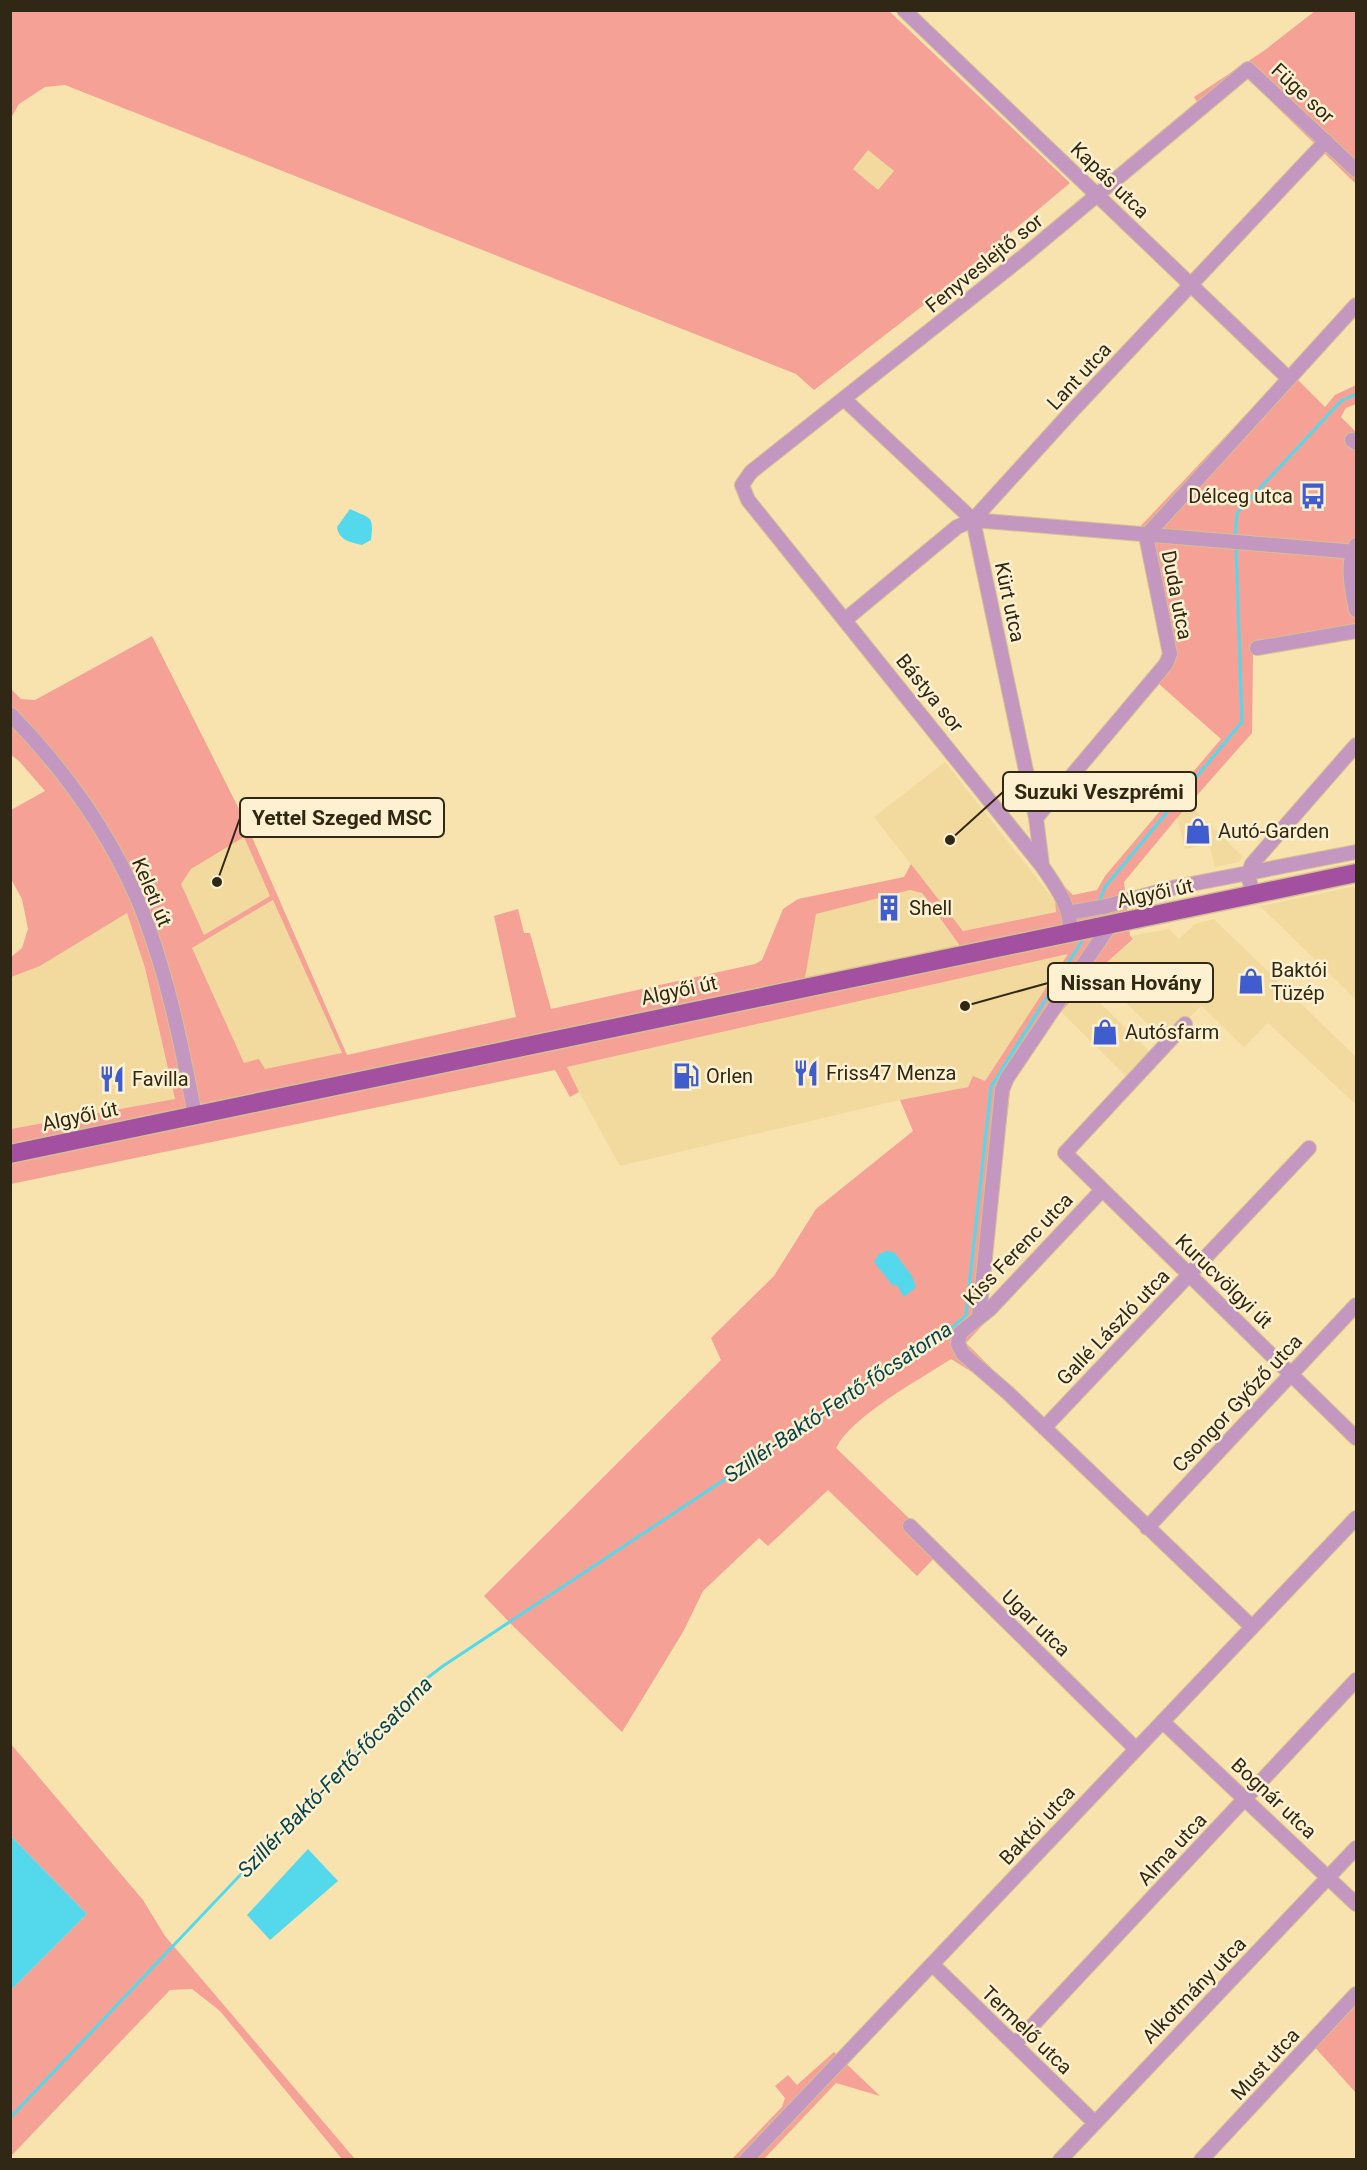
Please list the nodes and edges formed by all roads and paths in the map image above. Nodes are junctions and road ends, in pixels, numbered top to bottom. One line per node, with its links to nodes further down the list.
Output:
1 (904, 10): 5 (street, Kapás utca)
2 (1248, 69): 3 (street, Füge sor); 5 (street, Fenyveslejtő sor)
3 (1326, 141): 4 (street, Füge sor); 6 (street, Lant utca)
4 (1356, 170)
5 (1098, 196): 6 (street, Kapás utca); 9 (street, Fenyveslejtő sor)
6 (1191, 286): 8 (street, Kapás utca); 11 (street, Lant utca)
7 (1356, 305): 8 (street, Duda utca)
8 (1288, 378): 12 (street, Duda utca)
9 (844, 399): 10 (street, Fenyveslejtő sor); 11 (street)
10 (742, 485): 15 (street, Bástya sor)
11 (973, 520): 12 (street); 15 (street, Lant utca); 20 (street, Kürt utca)
12 (1146, 536): 13 (street); 20 (street, Duda utca)
13 (1355, 549): 14 (street)
14 (1356, 610)
15 (846, 620): 21 (street, Bástya sor)
16 (1356, 632): 17 (street)
17 (1257, 648)
18 (10, 714): 33 (street, Keleti út)
19 (1356, 745): 23 (street)
20 (1036, 820): 21 (street, Duda utca); 24 (street, Kürt utca)
21 (1020, 837): 24 (street, Bástya sor)
22 (1356, 852): 25 (street, Algyői út)
23 (1262, 853): 25 (street); 27 (street)
24 (1042, 866): 29 (street, Bástya sor)
25 (1273, 869): 27 (street, Algyői út)
26 (1356, 873): 28 (main road, Algyői út)
27 (1248, 874): 28 (street); 29 (street, Algyői út)
28 (1253, 896): 30 (main road, Algyői út)
29 (1068, 913): 31 (street, Bástya sor)
30 (1104, 927): 31 (main road, Algyői út); 39 (street)
31 (1072, 933): 33 (main road, Algyői út)
32 (1185, 1024): 36 (street, Kurucvölgyi út)
33 (195, 1114): 35 (main road, Algyői út)
34 (1309, 1148): 37 (street, Gallé László utca)
35 (10, 1154)
36 (1102, 1190): 37 (street, Kurucvölgyi út); 39 (street, Kiss Ferenc utca)
37 (1190, 1275): 40 (street, Kurucvölgyi út); 41 (street, Gallé László utca)
38 (1356, 1305): 40 (street, Csongor Győző utca)
39 (980, 1317): 41 (street, Kiss Ferenc utca)
40 (1292, 1374): 42 (street, Kurucvölgyi út); 45 (street, Csongor Győző utca)
41 (1044, 1428): 45 (street)
42 (1356, 1438)
43 (1356, 1518): 46 (street, Baktói utca)
44 (909, 1526): 49 (street, Ugar utca)
45 (1147, 1528): 46 (street)
46 (1252, 1627): 48 (street, Baktói utca)
47 (1356, 1680): 50 (street, Alma utca)
48 (1163, 1722): 49 (street, Baktói utca); 50 (street, Bognár utca)
49 (1136, 1749): 54 (street, Baktói utca)
50 (1246, 1799): 52 (street, Bognár utca); 56 (street, Alma utca)
51 (1356, 1848): 52 (street, Alkotmány utca)
52 (1329, 1877): 53 (street, Bognár utca); 57 (street, Alkotmány utca)
53 (1356, 1904)
54 (932, 1964): 56 (street, Termelő utca); 59 (street, Baktói utca)
55 (1356, 1994): 60 (street, Must utca)
56 (1015, 2044): 57 (street, Termelő utca)
57 (1095, 2123): 58 (street, Alkotmány utca)
58 (1070, 2156)
59 (746, 2160)
60 (1201, 2160)

